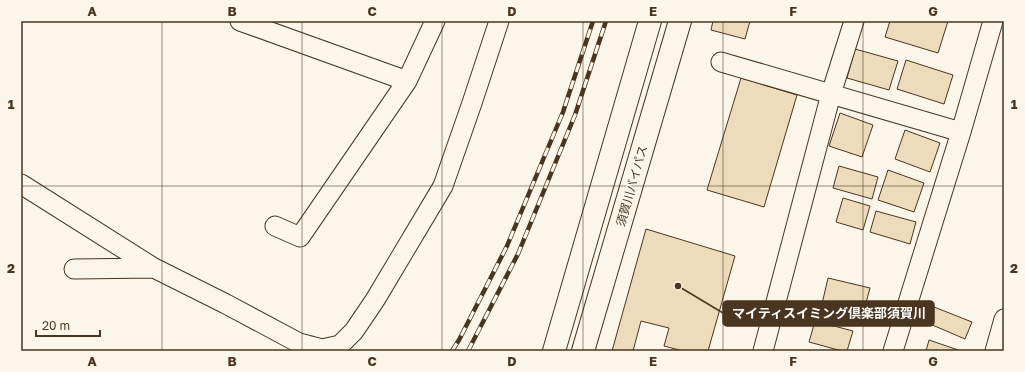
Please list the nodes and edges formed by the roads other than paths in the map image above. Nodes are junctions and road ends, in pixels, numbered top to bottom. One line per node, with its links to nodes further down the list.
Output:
1 (240, 21): 9 (street)
2 (435, 21): 9 (street)
3 (499, 21): 14 (street)
4 (650, 21): 17 (highway)
5 (680, 21): 18 (highway, 須賀川バイパス)
6 (854, 21): 10 (street)
7 (993, 21): 11 (street)
8 (721, 62): 10 (street)
9 (407, 81): 13 (street)
10 (832, 94): 11 (street); 19 (street)
11 (961, 132): 20 (street)
12 (21, 184): 14 (street)
13 (275, 226)
14 (154, 268): 15 (street)
15 (74, 269)
16 (1004, 319): 21 (street)
17 (554, 351)
18 (583, 351)
19 (763, 351)
20 (893, 351)
21 (995, 351)

